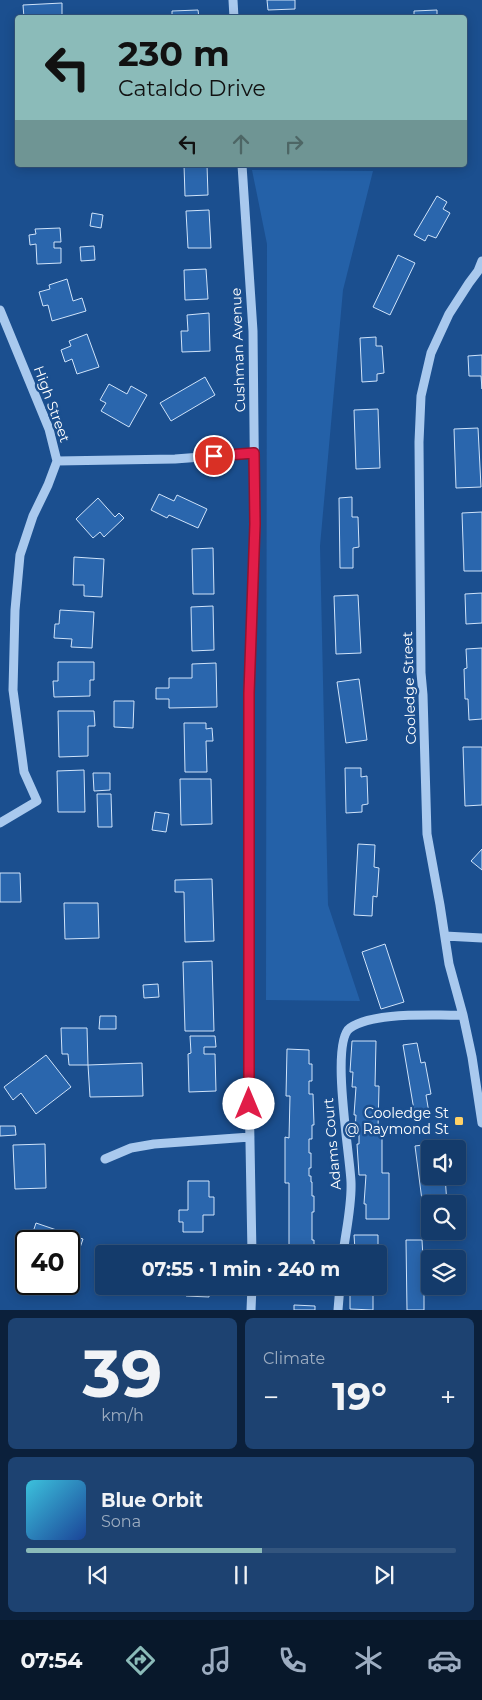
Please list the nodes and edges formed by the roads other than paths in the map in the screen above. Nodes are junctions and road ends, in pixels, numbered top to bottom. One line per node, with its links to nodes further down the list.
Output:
1 (233, 0): 2 (street)
2 (234, 15)
3 (242, 167): 7 (street, Cushman Avenue)
4 (482, 261): 5 (street, Cooledge Street)
5 (480, 273): 10 (street, Cooledge Street)
6 (0, 310): 8 (street, High Street)
7 (254, 453): 8 (street); 14 (street, Cushman Avenue)
8 (57, 461): 9 (street, High Street)
9 (0, 823)
10 (445, 936): 11 (street); 12 (street, Cooledge Street)
11 (482, 938)
12 (463, 1015): 13 (street, Cooledge Street); 17 (street, Adams Court)
13 (482, 1123)
14 (250, 1137): 15 (street); 16 (street, Cushman Avenue)
15 (105, 1159)
16 (252, 1245)
17 (344, 1245)
18 (252, 1295): 20 (street)
19 (339, 1295): 21 (street)
20 (251, 1310)
21 (338, 1310)

